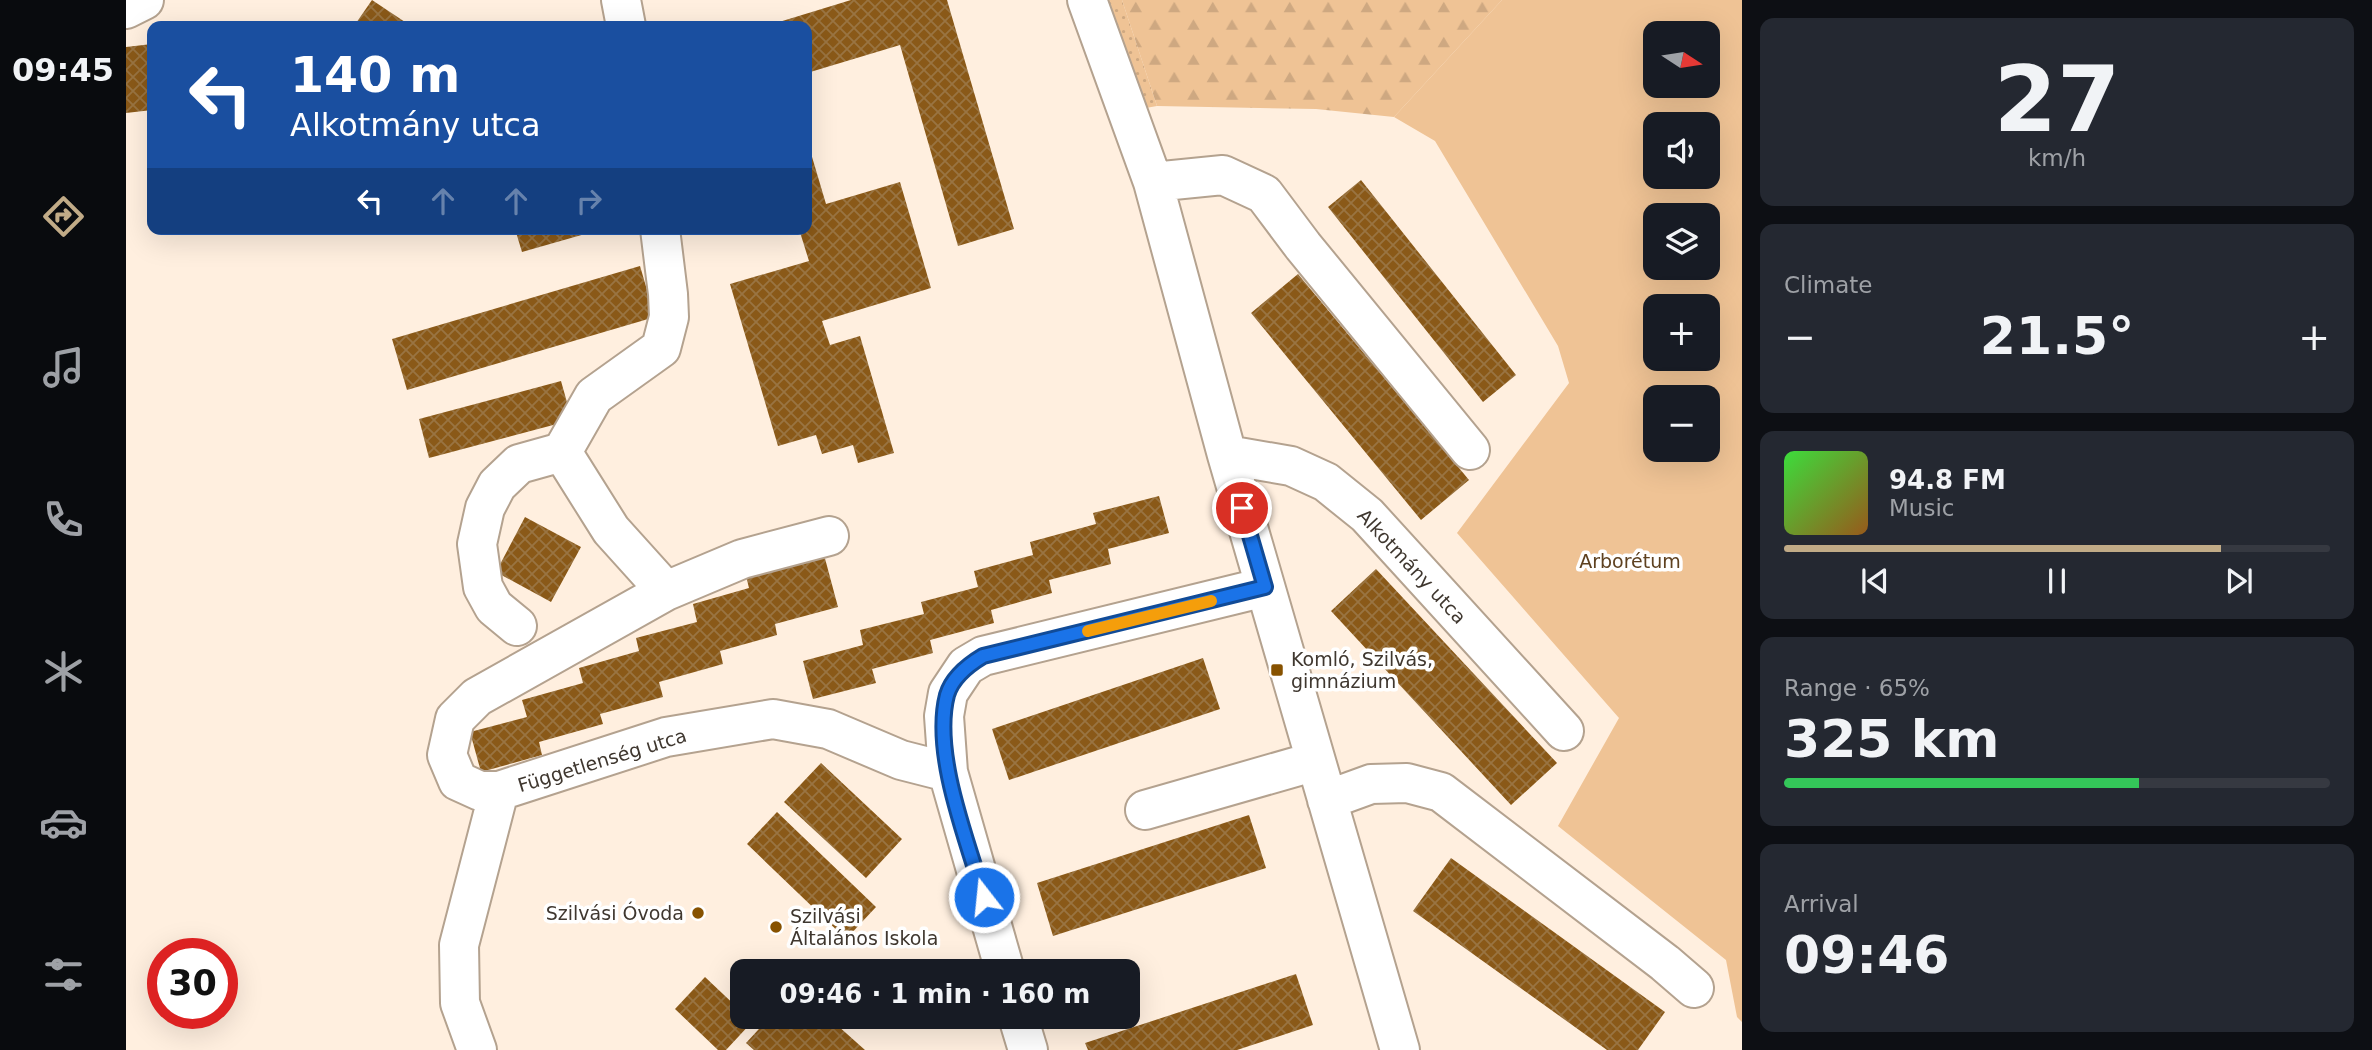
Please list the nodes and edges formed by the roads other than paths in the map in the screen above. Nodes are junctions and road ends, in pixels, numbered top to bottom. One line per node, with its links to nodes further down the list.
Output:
1 (144, 0): 4 (street)
2 (621, 0): 5 (street)
3 (1087, 0): 6 (street)
4 (126, 9)
5 (625, 21)
6 (1153, 183): 8 (street); 10 (street)
7 (661, 235): 9 (street)
8 (1469, 450)
9 (562, 452): 13 (street); 14 (street)
10 (1227, 455): 12 (street); 15 (street, Alkotmány utca)
11 (829, 536): 13 (street)
12 (1265, 587): 16 (street); 17 (street)
13 (666, 591): 18 (street)
14 (517, 626)
15 (1564, 731)
16 (1316, 761): 19 (street); 20 (street)
17 (948, 772): 18 (street, Függetlenség utca); 21 (street)
18 (499, 792): 24 (street)
19 (1327, 800): 22 (street); 26 (street)
20 (1145, 810)
21 (1002, 959)
22 (1694, 988)
23 (1022, 1029): 25 (street)
24 (477, 1050)
25 (1028, 1050)
26 (1400, 1050)

